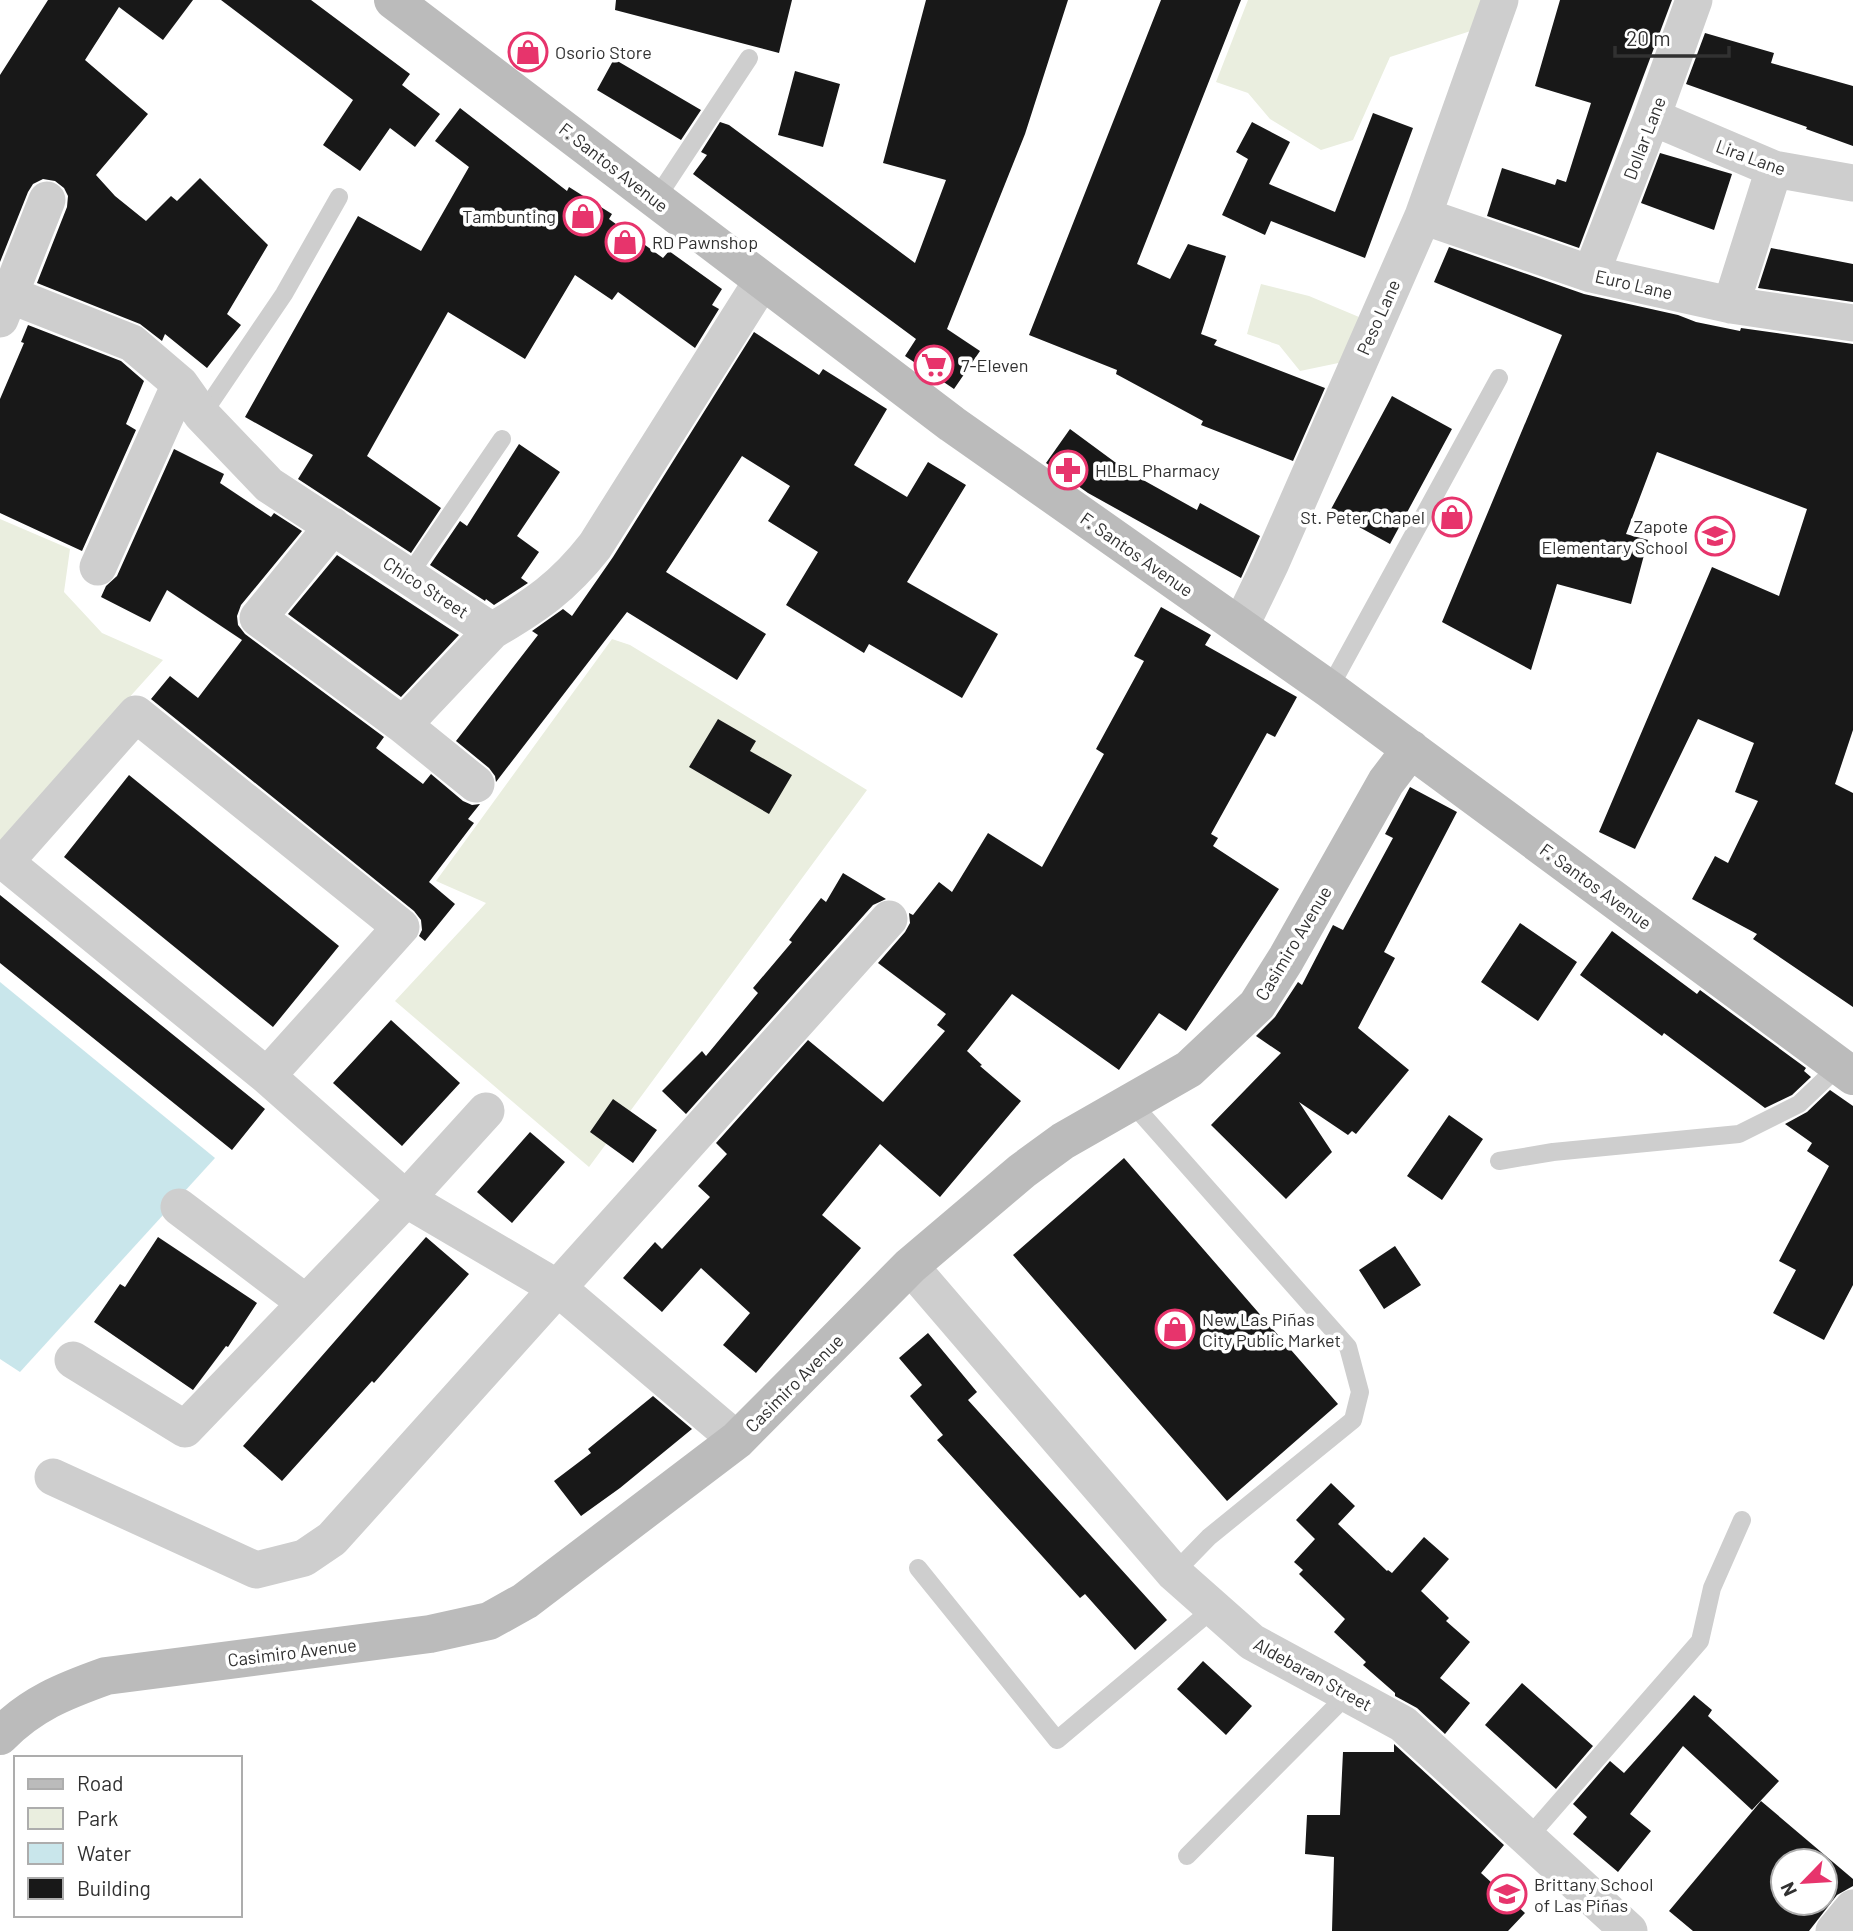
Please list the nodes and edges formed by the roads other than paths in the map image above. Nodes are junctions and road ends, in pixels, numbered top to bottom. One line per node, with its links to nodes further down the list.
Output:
1 (393, 0): 9 (street, F. Santos Avenue)
2 (1500, 0): 11 (street, Peso Lane)
3 (1694, 0): 5 (street, Dollar Lane)
4 (749, 58): 9 (lane)
5 (1652, 117): 6 (street, Lira Lane); 12 (street, Dollar Lane)
6 (1774, 169): 7 (street, Lira Lane); 15 (street)
7 (1853, 183)
8 (339, 197): 19 (lane)
9 (656, 199): 13 (street, F. Santos Avenue)
10 (47, 200): 14 (street)
11 (1423, 216): 12 (street, Euro Lane); 24 (street, Peso Lane)
12 (1591, 274): 15 (street, Euro Lane)
13 (762, 281): 24 (street, F. Santos Avenue); 25 (street)
14 (4, 302): 18 (street, Chico Street)
15 (1731, 305): 16 (street, Euro Lane)
16 (1853, 323)
17 (1499, 378): 26 (lane)
18 (180, 384): 19 (street, Chico Street); 22 (street)
19 (202, 415): 21 (street, Chico Street)
20 (502, 439): 23 (lane)
21 (333, 526): 23 (street, Chico Street); 27 (street)
22 (99, 567)
23 (409, 575): 25 (street, Chico Street)
24 (1240, 627): 26 (street, F. Santos Avenue)
25 (492, 631): 27 (street)
26 (1329, 689): 28 (street, F. Santos Avenue)
27 (403, 725): 29 (street)
28 (1410, 749): 31 (street, F. Santos Avenue); 33 (street, Casimiro Avenue)
29 (476, 784)
30 (889, 919): 39 (street)
31 (1846, 1071): 35 (lane)
32 (267, 1076): 32 (street); 36 (street)
33 (1131, 1102): 38 (street, Casimiro Avenue); 46 (lane)
34 (486, 1111): 36 (street)
35 (1499, 1161)
36 (407, 1199): 39 (street); 40 (street)
37 (179, 1207): 40 (street)
38 (910, 1266): 42 (street, Casimiro Avenue); 46 (street, Aldebaran Street)
39 (559, 1289): 42 (street); 43 (street)
40 (306, 1303): 41 (street)
41 (73, 1360)
42 (737, 1440): 49 (street, Casimiro Avenue)
43 (53, 1478)
44 (1742, 1520): 50 (lane)
45 (918, 1569): 47 (lane)
46 (1174, 1573): 47 (street, Aldebaran Street)
47 (1214, 1608): 48 (street, Aldebaran Street)
48 (1348, 1694): 50 (street, Aldebaran Street); 51 (lane)
49 (0, 1736)
50 (1527, 1839): 53 (street, Aldebaran Street)
51 (1187, 1856)
52 (1853, 1908): 54 (street)
53 (1629, 1931)
54 (1834, 1931)

